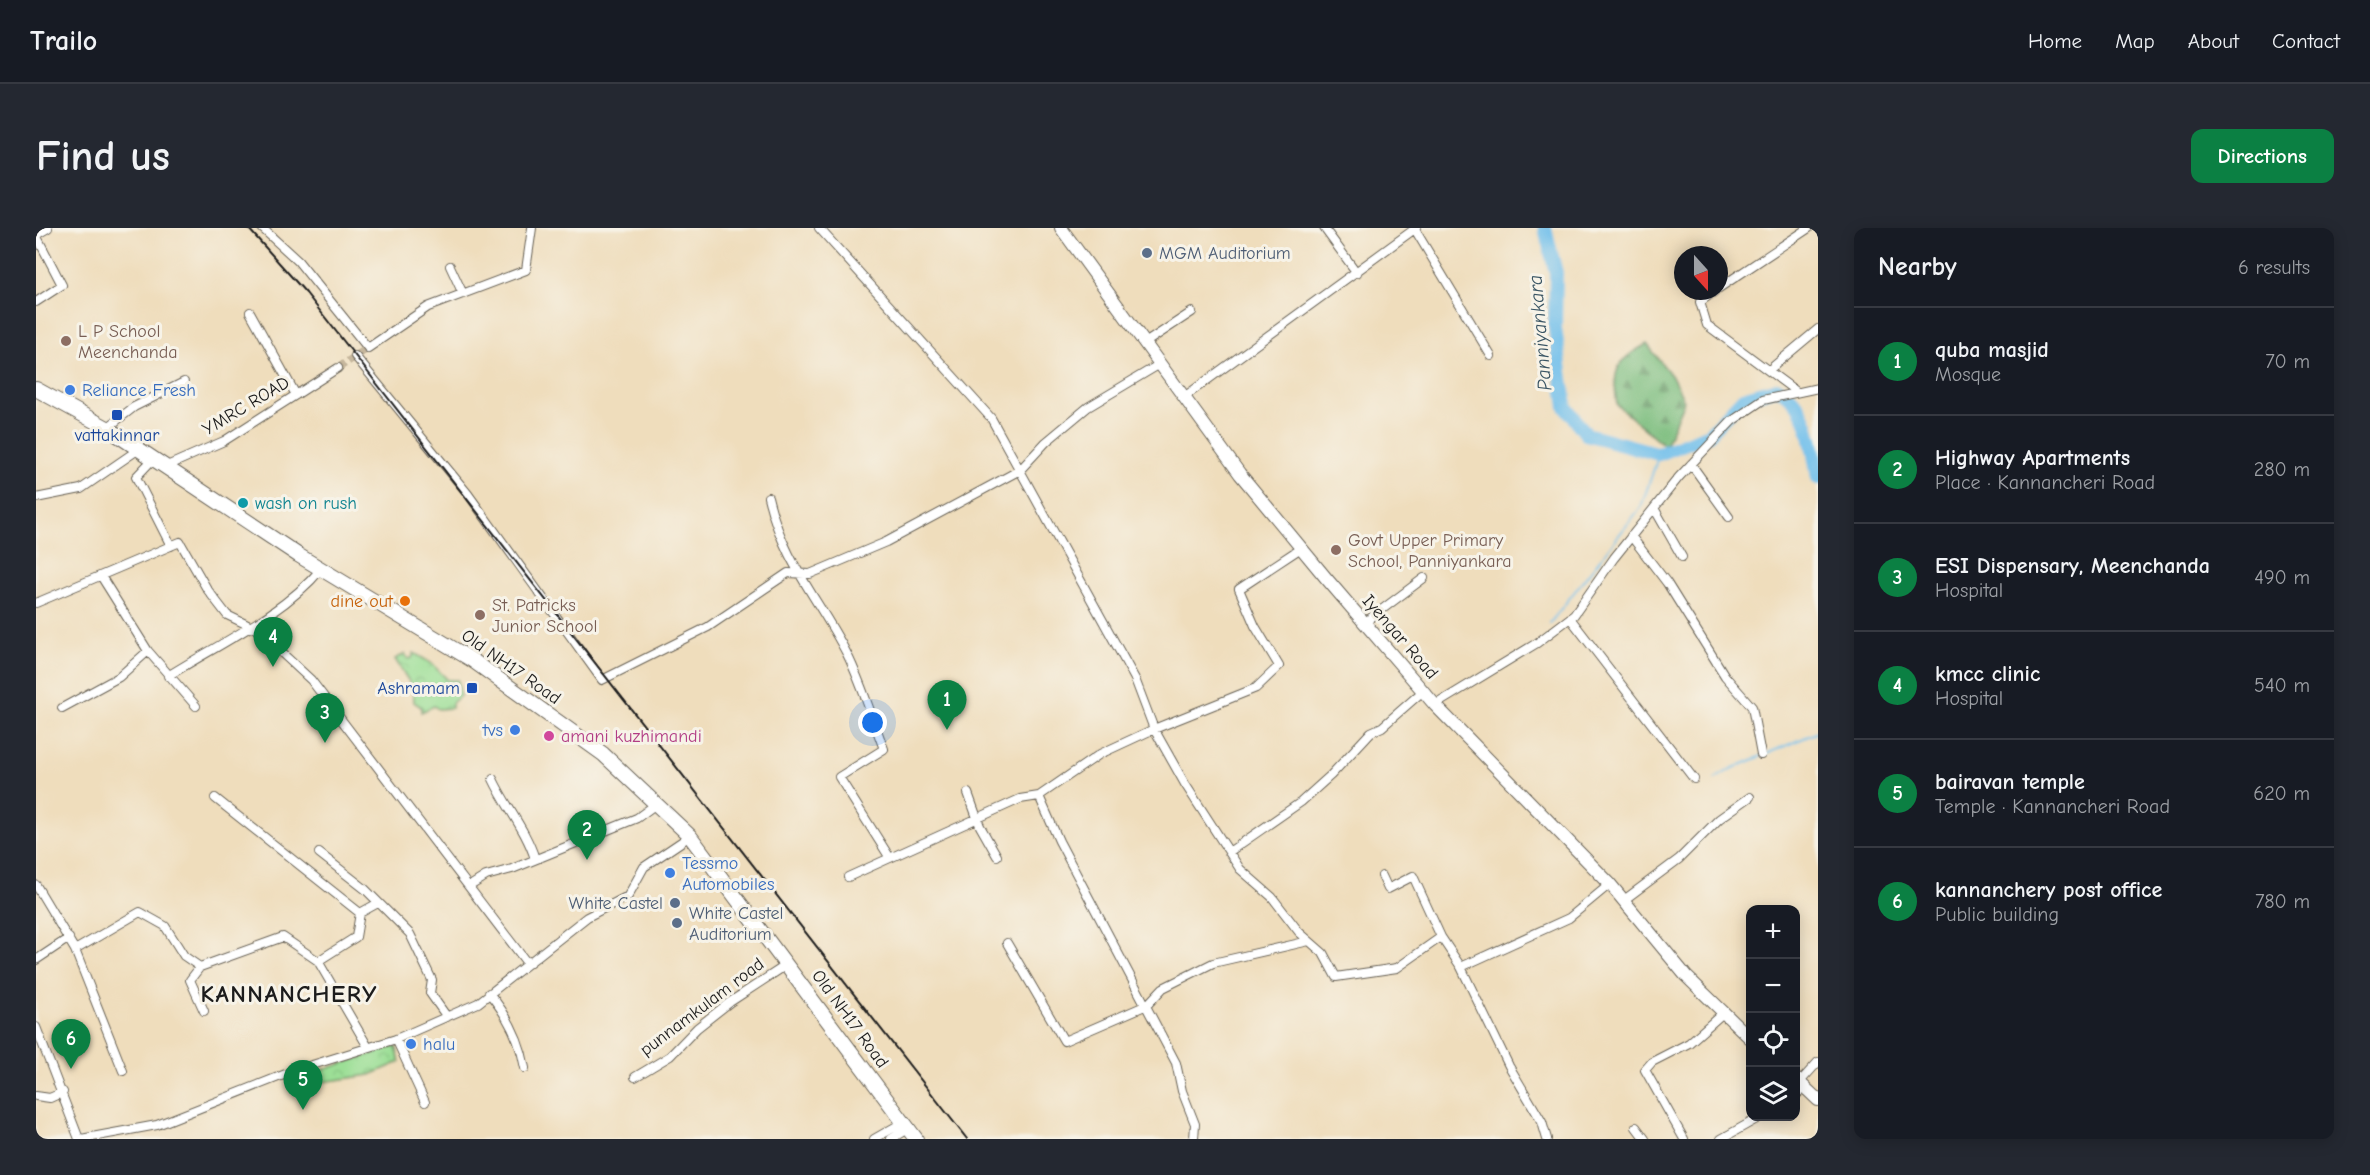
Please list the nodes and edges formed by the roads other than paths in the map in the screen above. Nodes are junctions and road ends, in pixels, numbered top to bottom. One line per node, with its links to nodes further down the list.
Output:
1 (48, 228): 9 (street)
2 (262, 228): 13 (street)
3 (532, 228): 13 (street)
4 (819, 228): 36 (street)
5 (1061, 228): 19 (main road, Iyengar Road)
6 (1324, 228): 11 (street)
7 (1415, 228): 11 (street); 21 (street)
8 (1809, 228): 12 (street)
9 (36, 235): 15 (street)
10 (450, 266): 13 (street)
11 (1357, 273): 30 (street)
12 (1728, 282)
13 (463, 294)
14 (1703, 300): 24 (street)
15 (36, 302)
16 (250, 312): 29 (street)
17 (1192, 312): 19 (street)
18 (1818, 328): 24 (street)
19 (1145, 343): 22 (main road, Iyengar Road)
20 (355, 356): 46 (street)
21 (1491, 357)
22 (1160, 364): 30 (main road, Iyengar Road); 36 (street)
23 (338, 368): 29 (street, YMRC ROAD)
24 (1769, 370): 28 (street)
25 (184, 382): 31 (street)
26 (1818, 388): 28 (street)
27 (36, 389): 31 (main road, Old NH17 Road)
28 (1797, 392): 34 (street)
29 (296, 395): 35 (street, YMRC ROAD)
30 (1184, 397): 43 (main road, Iyengar Road)
31 (107, 428): 32 (main road, Old NH17 Road)
32 (139, 448): 33 (main road, Old NH17 Road); 37 (street)
33 (154, 458): 35 (main road, Old NH17 Road); 42 (street)
34 (1691, 465): 39 (street); 40 (street)
35 (167, 466): 45 (main road, Old NH17 Road)
36 (1020, 470): 46 (street); 59 (street)
37 (36, 498)
38 (768, 498): 46 (street)
39 (1654, 508): 41 (street); 44 (street)
40 (1729, 517)
41 (1631, 536): 50 (street); 60 (street)
42 (171, 546): 47 (street); 52 (street)
43 (1301, 548): 51 (main road, Iyengar Road); 59 (street)
44 (1682, 557)
45 (321, 569): 52 (street); 67 (main road, Old NH17 Road)
46 (797, 573): 73 (street)
47 (101, 576): 49 (street); 53 (street)
48 (1424, 578): 51 (street)
49 (36, 603)
50 (1570, 618): 56 (street); 62 (street)
51 (1364, 623): 55 (main road, Iyengar Road)
52 (250, 626): 54 (street); 79 (street)
53 (148, 651): 54 (street); 58 (street)
54 (168, 675): 57 (street)
55 (1423, 691): 56 (main road, Iyengar Road); 70 (street)
56 (1435, 705): 77 (main road, Iyengar Road)
57 (196, 706)
58 (62, 708)
59 (1154, 729): 64 (street); 70 (street)
60 (1761, 755)
61 (493, 779): 74 (street)
62 (1694, 779)
63 (968, 793): 68 (street)
64 (1039, 796): 68 (street); 95 (street)
65 (1750, 797): 80 (street)
66 (215, 798): 82 (street)
67 (656, 804): 69 (main road, Old NH17 Road); 74 (street)
68 (979, 817): 72 (street); 73 (street)
69 (690, 836): 90 (street); 91 (main road, Old NH17 Road)
70 (1229, 852): 85 (street)
71 (319, 853): 81 (street)
72 (997, 856)
73 (890, 858): 76 (street)
74 (535, 859): 79 (street)
75 (1382, 876): 83 (street)
76 (848, 877)
77 (1610, 884): 80 (main road, Iyengar Road); 93 (street)
78 (36, 885): 84 (street)
79 (470, 886): 90 (street)
80 (1624, 900): 97 (main road, Iyengar Road)
81 (378, 903): 82 (street); 98 (street)
82 (360, 913): 89 (street)
83 (1441, 937): 85 (street); 93 (street)
84 (69, 938): 87 (street); 88 (street)
85 (1310, 941): 95 (street)
86 (1007, 943): 95 (street)
87 (75, 950): 92 (street); 105 (street)
88 (36, 960)
89 (318, 961): 92 (street); 102 (street)
90 (527, 963): 94 (street)
91 (788, 964): 106 (street, punnamkulam road); 115 (main road, Old NH17 Road)
92 (200, 967): 96 (street)
93 (1461, 967): 120 (street)
94 (489, 993): 98 (street); 104 (street)
95 (1147, 1005): 119 (street)
96 (204, 1011)
97 (1723, 1013): 100 (main road, Iyengar Road); 122 (street)
98 (447, 1017): 101 (street)
99 (36, 1027): 109 (street)
100 (1746, 1034)
101 (396, 1038): 102 (street); 112 (street)
102 (368, 1047): 116 (street)
103 (1818, 1062): 107 (street)
104 (525, 1068)
105 (123, 1071)
106 (635, 1077)
107 (1800, 1085)
108 (1800, 1087): 111 (main road)
109 (63, 1092): 110 (street); 116 (street)
110 (36, 1096)
111 (1818, 1100)
112 (425, 1102)
113 (1753, 1121): 123 (street)
114 (1636, 1127): 121 (street)
115 (909, 1130): 117 (street); 118 (street)
116 (80, 1139)
117 (874, 1139)
118 (891, 1139)
119 (1194, 1139)
120 (1547, 1139)
121 (1645, 1139)
122 (1684, 1139)
123 (1721, 1139)

